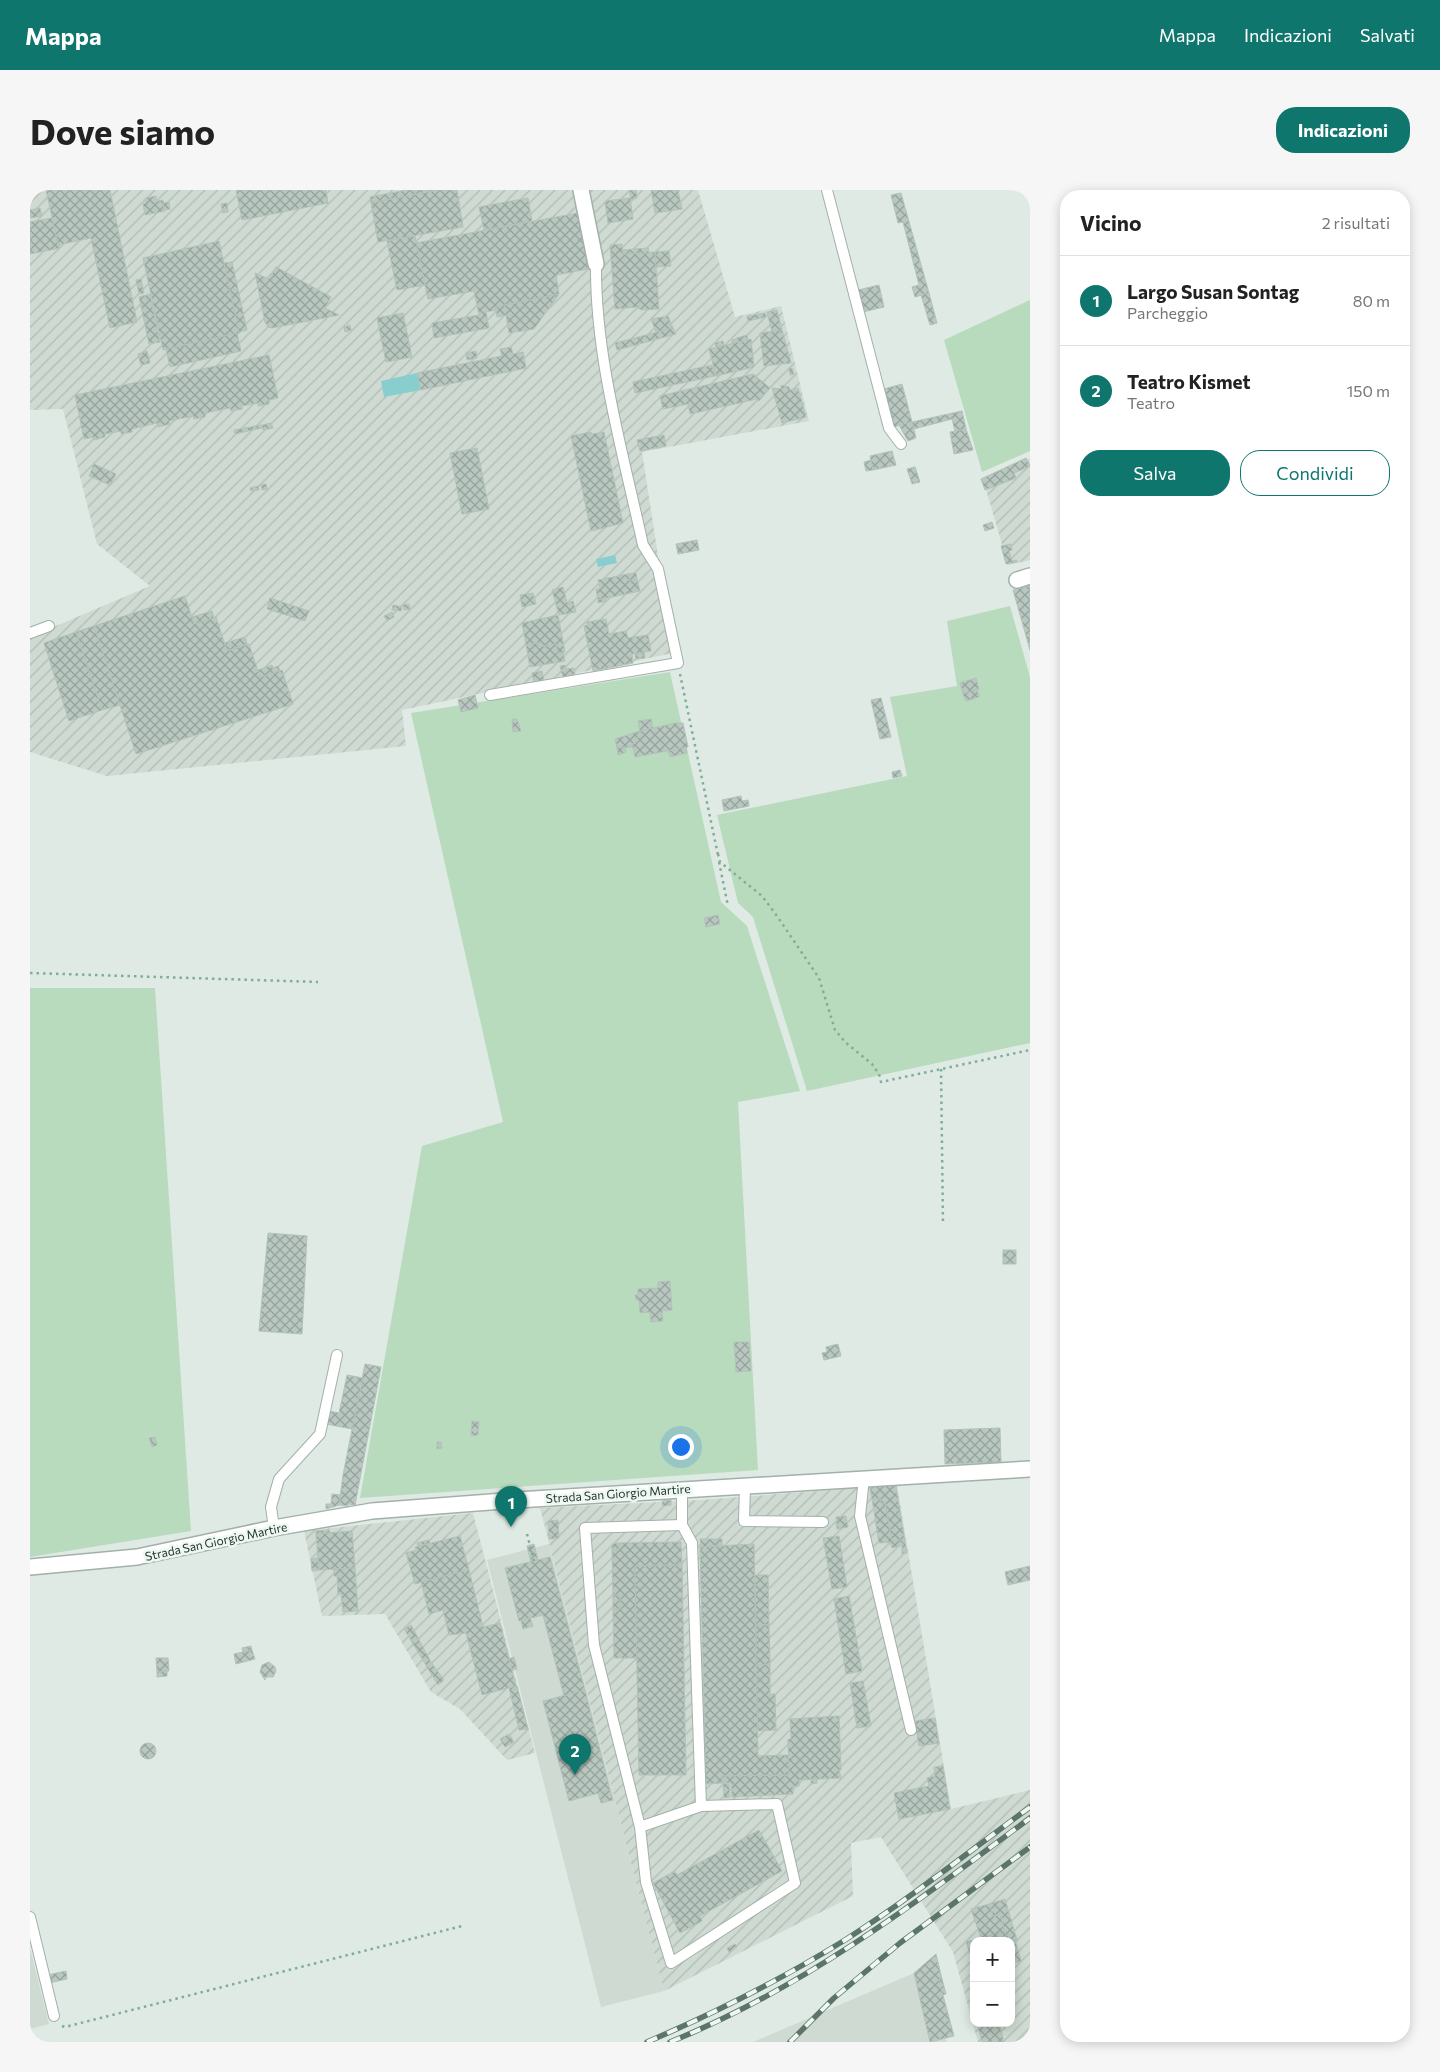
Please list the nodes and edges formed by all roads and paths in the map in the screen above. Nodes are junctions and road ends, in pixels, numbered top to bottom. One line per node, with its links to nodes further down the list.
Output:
1 (581, 190): 3 (street)
2 (827, 190): 4 (lane)
3 (596, 264): 7 (lane)
4 (900, 444)
5 (49, 626): 6 (lane)
6 (30, 633)
7 (678, 663): 8 (lane); 9 (path)
8 (490, 695)
9 (718, 854): 10 (path); 14 (path)
10 (728, 906)
11 (30, 973): 12 (path)
12 (318, 982)
13 (1030, 1050): 14 (path)
14 (941, 1069): 15 (path)
15 (943, 1224)
16 (338, 1355): 23 (lane)
17 (1030, 1469): 18 (street, Strada San Giorgio Martire)
18 (864, 1478): 19 (street, Strada San Giorgio Martire); 27 (lane)
19 (745, 1486): 20 (street, Strada San Giorgio Martire); 21 (lane)
20 (682, 1490): 22 (lane); 23 (street, Strada San Giorgio Martire)
21 (823, 1522)
22 (682, 1525): 28 (lane); 29 (lane)
23 (274, 1528): 26 (street, Strada San Giorgio Martire)
24 (527, 1534): 25 (path)
25 (534, 1561)
26 (30, 1567)
27 (911, 1730)
28 (701, 1806): 29 (lane); 29 (lane)
29 (640, 1827)
30 (30, 1917): 32 (lane)
31 (462, 1926): 32 (path)
32 (54, 2016)

